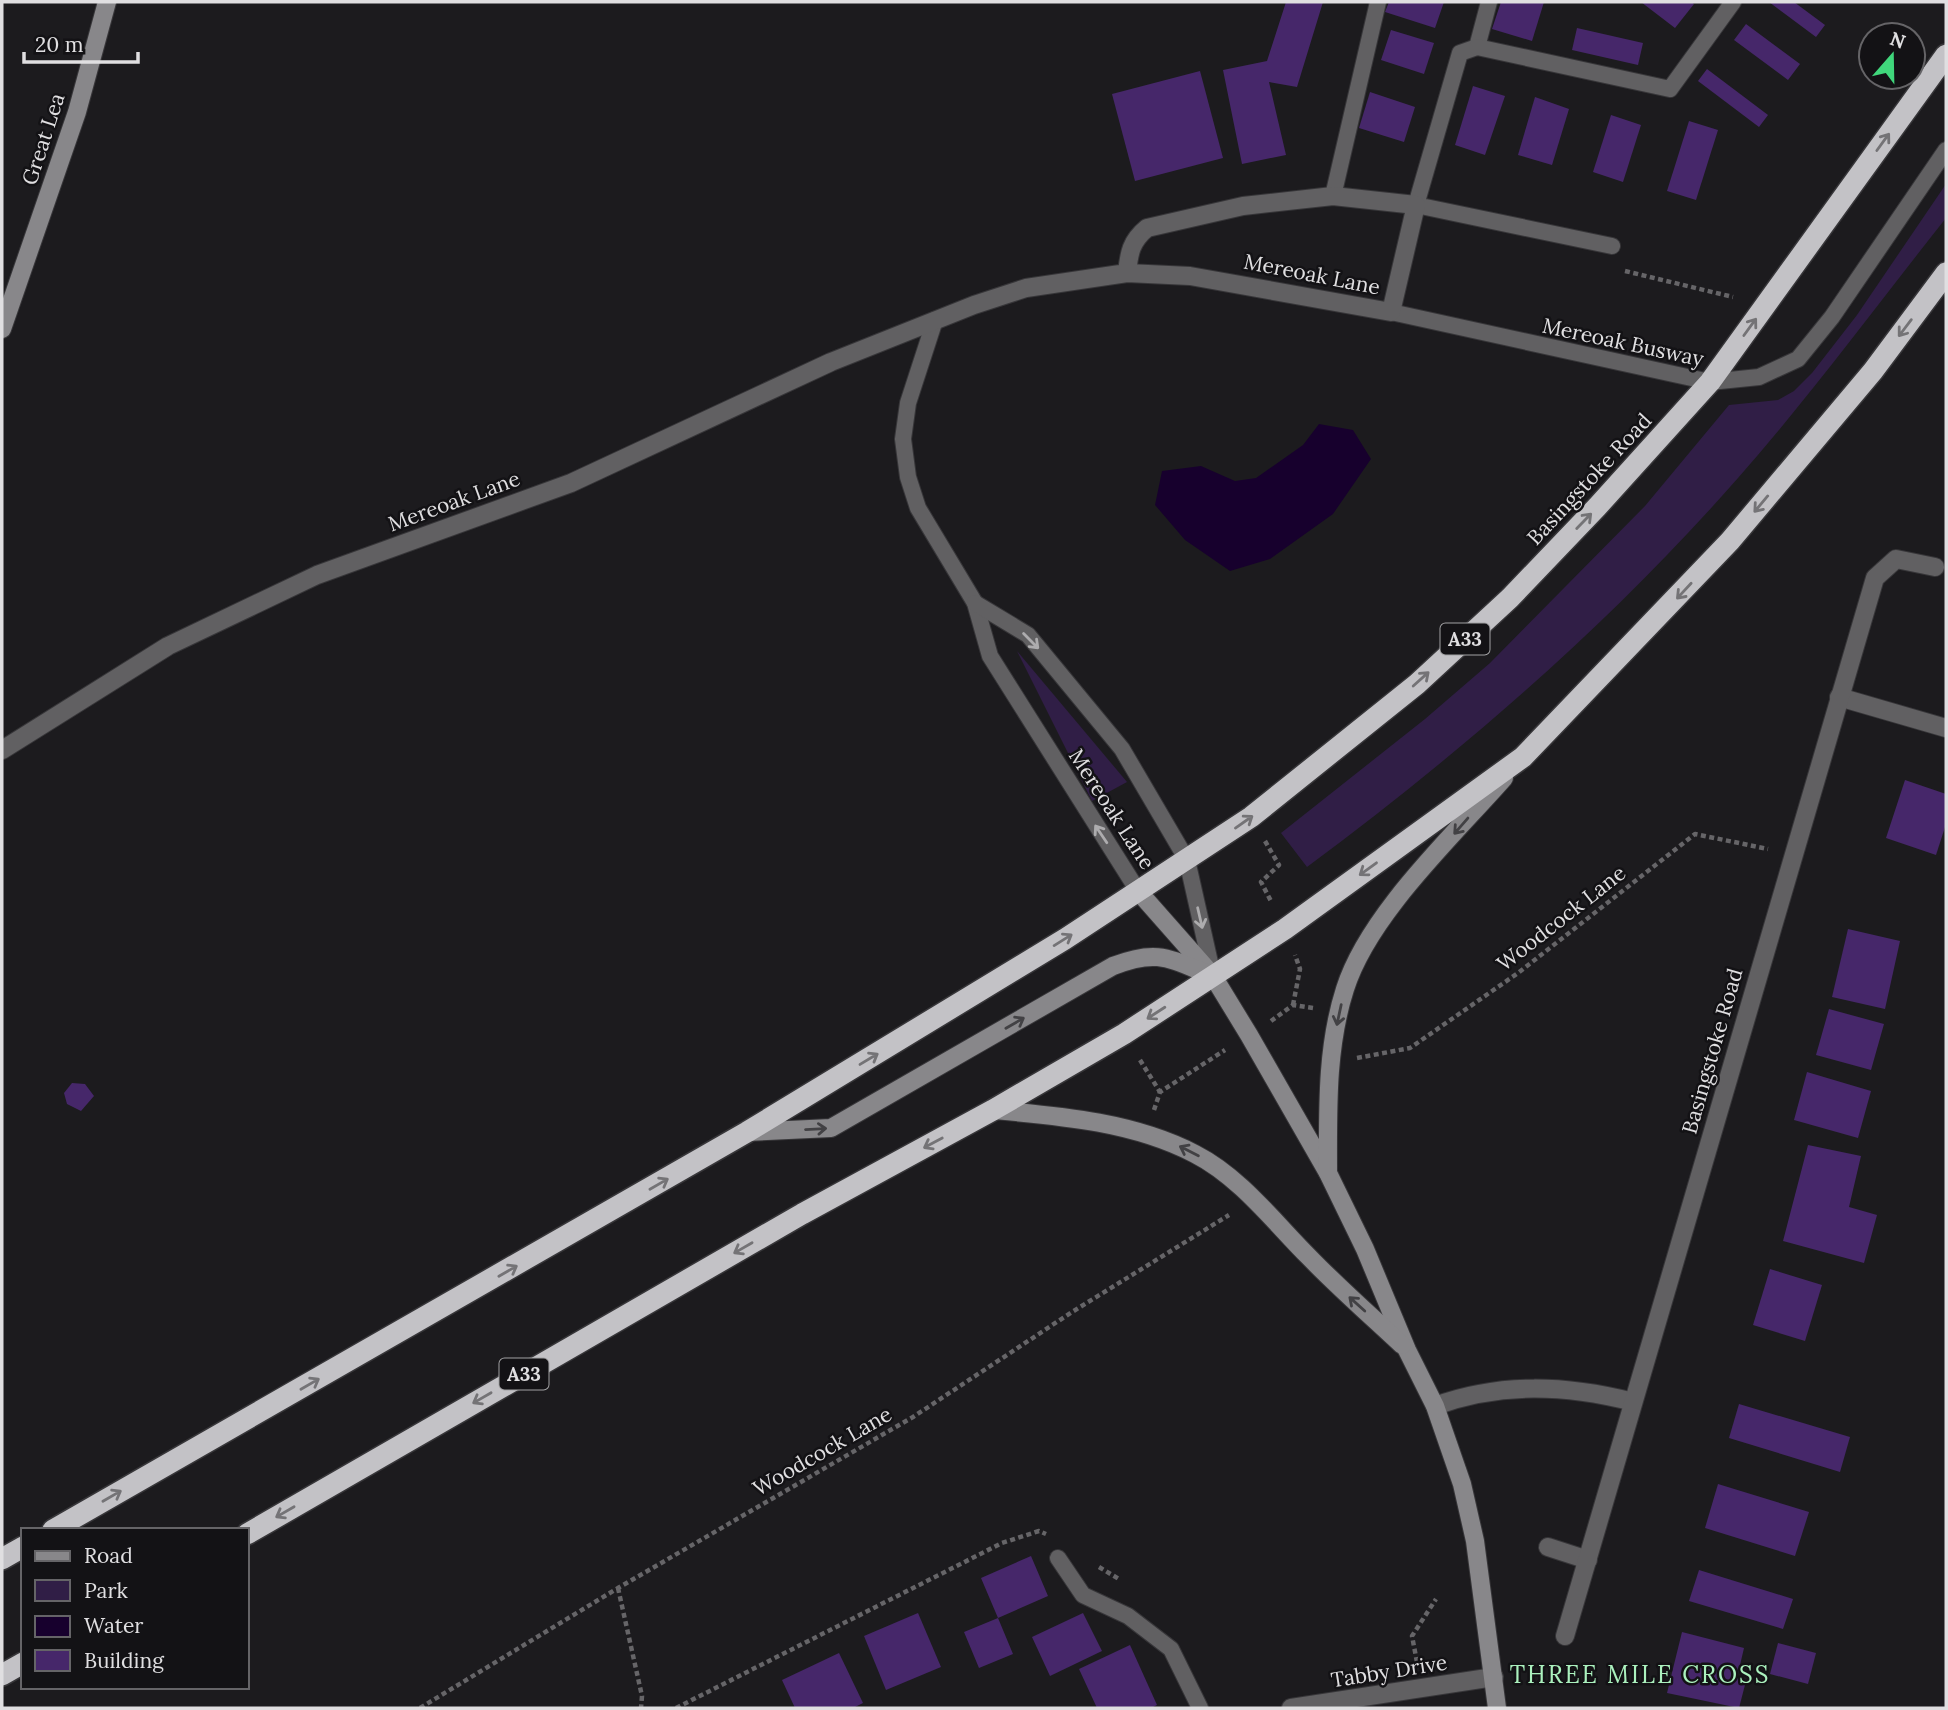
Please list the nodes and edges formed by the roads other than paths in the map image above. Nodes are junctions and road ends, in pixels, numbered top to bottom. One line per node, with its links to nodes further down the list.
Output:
1 (107, 2): 15 (street, Great Lea)
2 (1378, 2): 8 (lane)
3 (1489, 2): 5 (lane)
4 (1733, 2): 5 (lane)
5 (1477, 47): 9 (lane)
6 (1946, 55): 16 (highway, Basingstoke Road / A33, one-way to 6)
7 (1946, 150): 16 (lane, Mereoak Busway)
8 (1334, 196): 9 (street); 11 (street)
9 (1416, 205): 10 (lane); 13 (street, Mereoak Lane)
10 (1612, 246)
11 (1127, 273): 13 (street, Mereoak Lane); 14 (street, Mereoak Lane)
12 (1946, 273): 22 (highway, A33, one-way to 22)
13 (1391, 312): 16 (lane, Mereoak Busway)
14 (935, 320): 18 (lane, Mereoak Lane); 21 (street, Mereoak Lane)
15 (2, 328)
16 (1710, 382): 23 (highway, Basingstoke Road / A33, one-way to 16)
17 (1936, 567): 19 (street, Basingstoke Road)
18 (975, 603): 23 (lane, Mereoak Lane, one-way to 23); 24 (lane, Mereoak Lane, one-way to 18)
19 (1839, 696): 20 (street); 30 (street, Basingstoke Road)
20 (1946, 728)
21 (2, 750)
22 (1522, 757): 25 (highway, A33, one-way to 25); 28 (street, one-way to 28)
23 (1187, 860): 24 (highway, Basingstoke Road / A33); 25 (lane, one-way to 25)
24 (1138, 891): 25 (street); 27 (highway, A33, one-way to 24)
25 (1213, 976): 26 (highway, A33, one-way to 26); 27 (street, one-way to 25); 28 (street)
26 (993, 1110): 29 (street, one-way to 26); 33 (highway, A33, one-way to 33)
27 (747, 1132): 32 (highway, A33, one-way to 27)
28 (1328, 1173): 29 (street)
29 (1407, 1350): 31 (street)
30 (1633, 1402): 31 (street); 38 (street, Basingstoke Road)
31 (1435, 1406): 42 (street)
32 (56, 1528)
33 (248, 1533)
34 (1548, 1547): 38 (street)
35 (21, 1548): 37 (highway)
36 (1058, 1558): 43 (lane)
37 (2, 1559)
38 (1588, 1560): 39 (street, Basingstoke Road)
39 (1565, 1636)
40 (21, 1664): 41 (highway)
41 (2, 1675)
42 (1494, 1677): 44 (street, Tabby Drive); 45 (street)
43 (1200, 1708)
44 (1291, 1708)
45 (1497, 1708)

